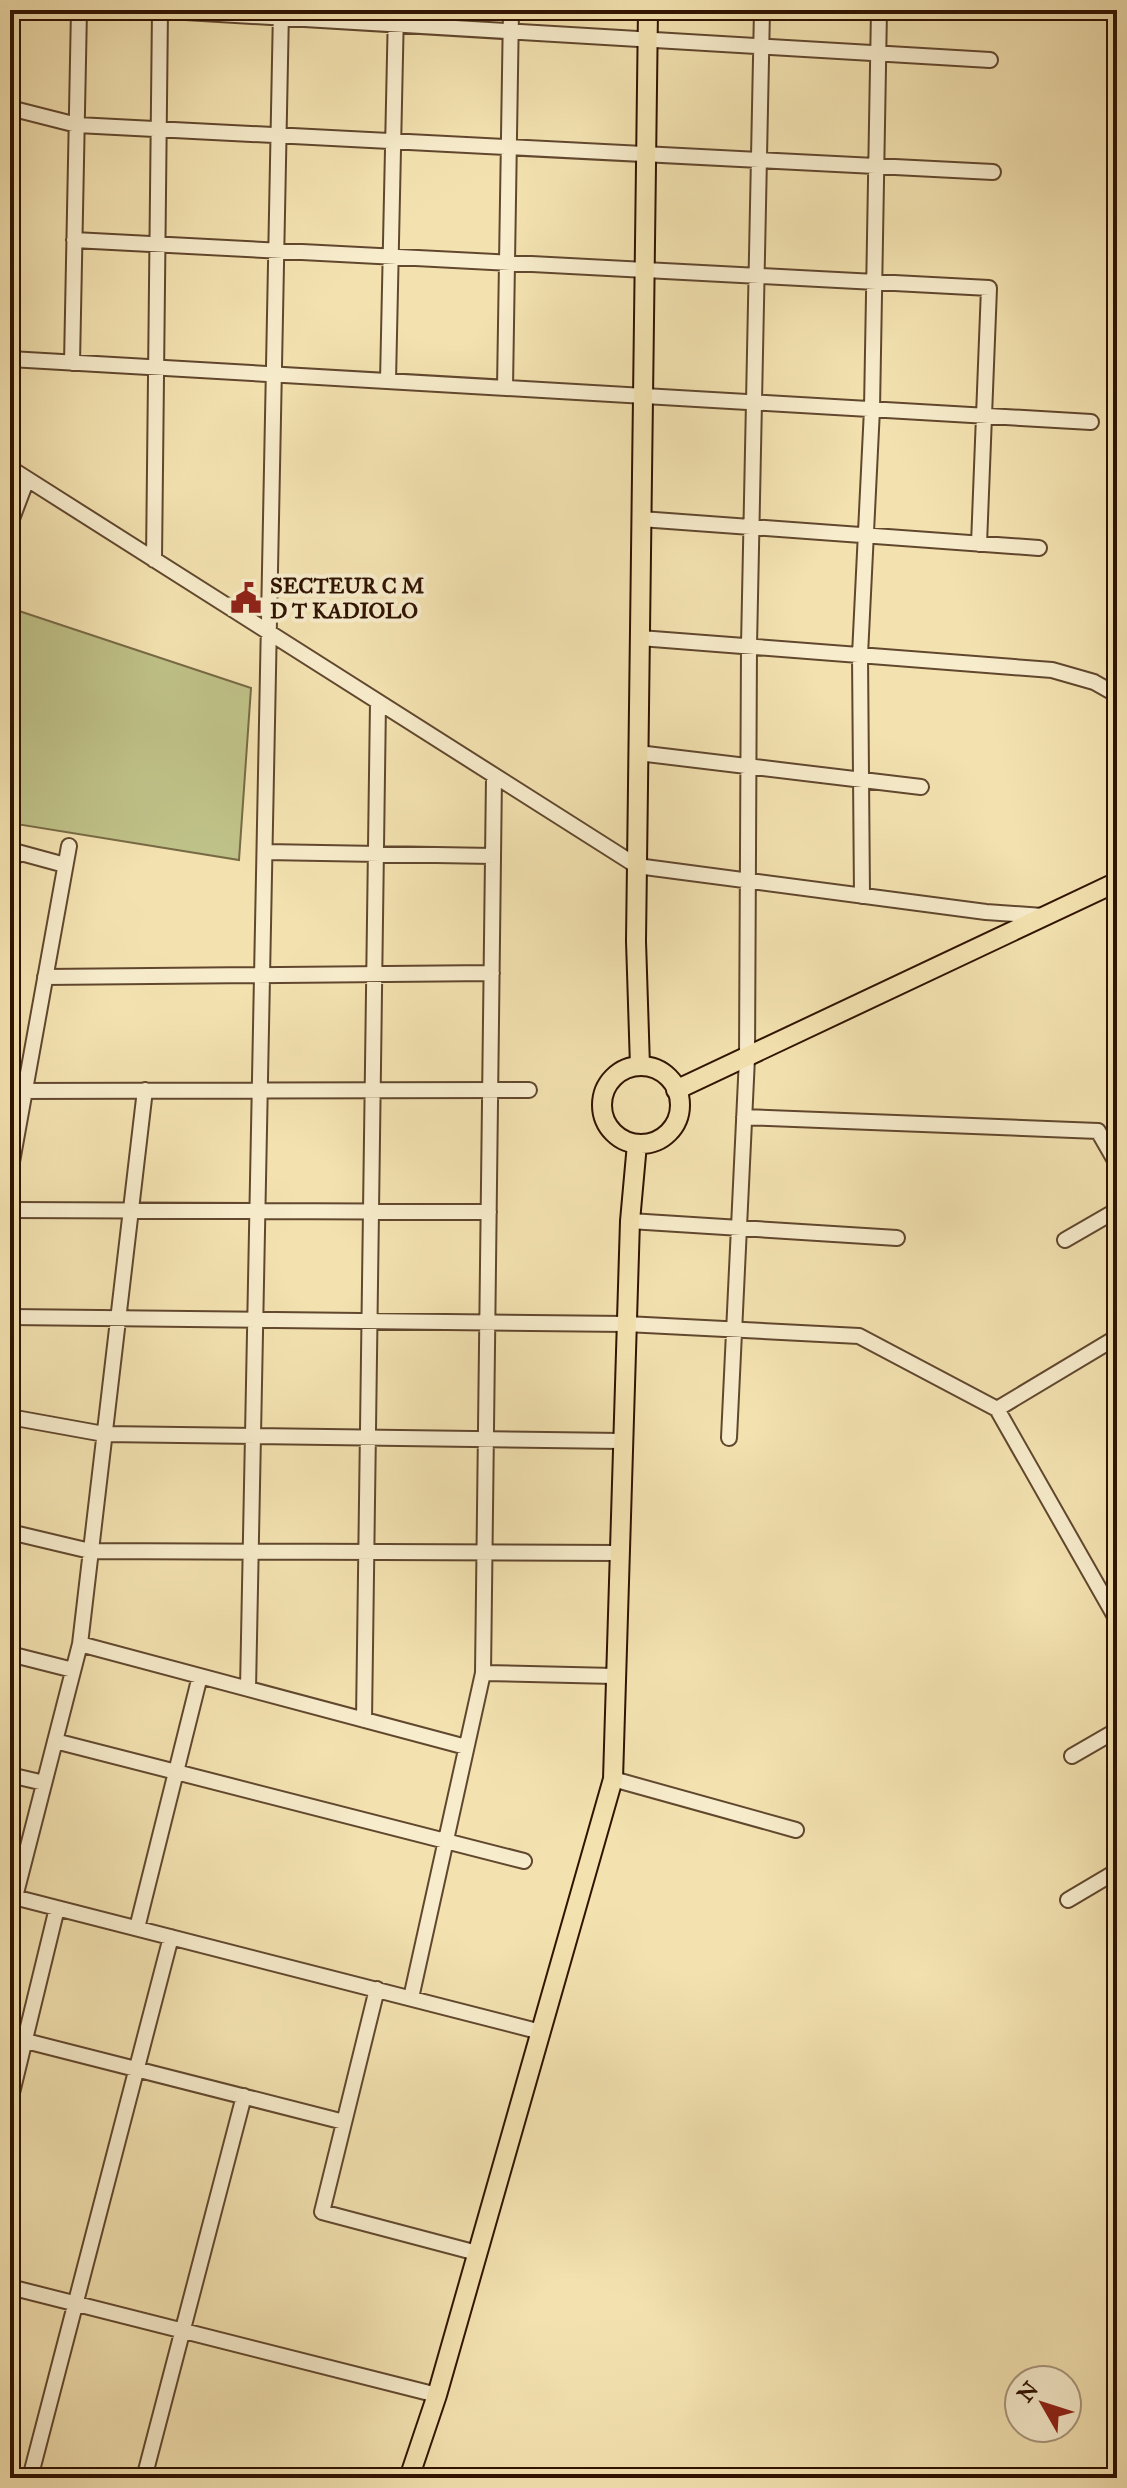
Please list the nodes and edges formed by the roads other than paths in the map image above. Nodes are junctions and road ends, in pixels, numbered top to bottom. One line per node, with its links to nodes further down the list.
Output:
1 (79, 10): 16 (street)
2 (152, 10): 3 (street)
3 (160, 10): 8 (street); 17 (street)
4 (511, 10): 10 (street)
5 (648, 10): 11 (main road)
6 (762, 10): 12 (street)
7 (879, 10): 13 (street)
8 (281, 14): 9 (street); 18 (street)
9 (396, 17): 10 (street); 19 (street)
10 (510, 31): 11 (street); 20 (street)
11 (647, 39): 12 (street); 21 (main road)
12 (761, 46): 13 (street); 22 (street)
13 (879, 53): 14 (street); 23 (street)
14 (990, 60)
15 (10, 108): 16 (street)
16 (77, 125): 17 (street); 25 (street)
17 (159, 130): 18 (street); 26 (street)
18 (279, 136): 19 (street); 27 (street)
19 (393, 141): 20 (street); 28 (street)
20 (508, 147): 21 (street); 29 (street)
21 (646, 154): 22 (street); 30 (main road)
22 (759, 160): 23 (street); 31 (street)
23 (877, 166): 24 (street); 32 (street)
24 (993, 172)
25 (74, 240): 26 (street); 34 (street)
26 (157, 244): 27 (street); 35 (street)
27 (277, 250): 28 (street); 36 (street)
28 (390, 256): 29 (street); 37 (street)
29 (506, 263): 30 (street); 38 (street)
30 (644, 270): 31 (street); 39 (main road)
31 (757, 276): 32 (street); 40 (street)
32 (874, 282): 41 (street); 42 (street)
33 (10, 359): 34 (street)
34 (72, 363): 35 (street)
35 (156, 368): 36 (street); 52 (street)
36 (274, 374): 37 (street); 53 (street)
37 (388, 381): 38 (street)
38 (505, 388): 39 (street)
39 (643, 396): 40 (street); 46 (main road)
40 (754, 402): 41 (street); 48 (street)
41 (872, 409): 42 (street); 49 (street)
42 (984, 416): 43 (street); 50 (street)
43 (1091, 422)
44 (10, 468): 45 (street)
45 (27, 479): 47 (street); 52 (street)
46 (641, 519): 48 (street); 54 (main road)
47 (10, 524)
48 (752, 527): 49 (street); 55 (street)
49 (866, 536): 50 (street); 56 (street)
50 (979, 544): 51 (street)
51 (1039, 548)
52 (154, 560): 53 (street)
53 (269, 633): 58 (street); 66 (street)
54 (640, 638): 55 (street); 59 (main road)
55 (749, 646): 56 (street); 60 (street)
56 (860, 655): 57 (street); 62 (street)
57 (1117, 695)
58 (378, 702): 61 (street); 67 (street)
59 (638, 753): 60 (street); 70 (main road)
60 (749, 766): 62 (street); 72 (street)
61 (494, 776): 68 (street); 70 (street)
62 (861, 780): 63 (street); 74 (street)
63 (921, 787)
64 (69, 846): 69 (street)
65 (13, 851): 69 (street); 71 (street)
66 (265, 852): 67 (street); 78 (street)
67 (376, 854): 68 (street); 77 (street)
68 (493, 856): 76 (street)
69 (65, 865): 79 (street)
70 (637, 866): 72 (street); 81 (main road)
71 (10, 871)
72 (748, 881): 74 (street); 80 (street)
73 (1117, 882): 75 (main road)
74 (862, 896): 75 (street)
75 (1047, 916): 80 (main road)
76 (492, 973): 77 (street); 85 (street)
77 (374, 974): 78 (street); 84 (street)
78 (262, 975): 79 (street); 83 (street)
79 (45, 977): 88 (street)
80 (747, 1058): 87 (main road); 89 (street)
81 (640, 1066): 87 (main road); 90 (main road)
82 (145, 1090): 83 (street); 88 (street); 94 (street)
83 (260, 1090): 84 (street); 96 (street)
84 (373, 1090): 85 (street); 97 (street)
85 (490, 1090): 86 (street); 98 (street)
86 (529, 1090)
87 (676, 1090): 90 (main road)
88 (17, 1091): 92 (street)
89 (744, 1117): 91 (street); 100 (street)
90 (637, 1144): 99 (main road)
91 (1117, 1164)
92 (10, 1173)
93 (10, 1210): 94 (street)
94 (131, 1210): 96 (street); 104 (street)
95 (1117, 1210): 102 (street)
96 (258, 1211): 97 (street); 105 (street)
97 (371, 1211): 98 (street); 106 (street)
98 (489, 1212): 107 (street)
99 (630, 1221): 100 (street); 108 (main road)
100 (739, 1228): 101 (street); 109 (street)
101 (897, 1238)
102 (1065, 1240)
103 (10, 1317): 104 (street)
104 (118, 1319): 105 (street); 113 (street)
105 (256, 1320): 106 (street); 114 (street)
106 (369, 1321): 107 (street); 115 (street)
107 (487, 1322): 108 (street); 117 (street)
108 (626, 1324): 109 (street); 118 (main road)
109 (734, 1329): 111 (street); 116 (street)
110 (1117, 1337): 111 (street)
111 (997, 1409): 125 (street)
112 (10, 1417): 113 (street)
113 (104, 1434): 114 (street); 120 (street)
114 (254, 1436): 115 (street); 121 (street)
115 (368, 1438): 117 (street); 122 (street)
116 (729, 1438)
117 (486, 1439): 118 (street); 123 (street)
118 (622, 1441): 124 (main road)
119 (10, 1532): 120 (street)
120 (90, 1551): 121 (street); 126 (street)
121 (251, 1552): 122 (street); 132 (street)
122 (366, 1553): 123 (street); 133 (street)
123 (484, 1553): 124 (street); 129 (street)
124 (619, 1553): 131 (main road)
125 (1117, 1620)
126 (80, 1644): 128 (street); 130 (street)
127 (10, 1654): 128 (street)
128 (73, 1670): 135 (street)
129 (483, 1673): 131 (street); 136 (street)
130 (200, 1676): 132 (street); 138 (street)
131 (614, 1676): 140 (main road)
132 (248, 1689): 133 (street)
133 (364, 1720): 136 (street)
134 (1117, 1730): 137 (street)
135 (55, 1741): 138 (street); 141 (street)
136 (466, 1747): 143 (street)
137 (1072, 1756)
138 (176, 1772): 143 (street); 149 (street)
139 (10, 1775): 141 (street)
140 (613, 1779): 142 (street); 153 (main road)
141 (44, 1783): 146 (street)
142 (796, 1830)
143 (446, 1841): 144 (street); 152 (street)
144 (524, 1861)
145 (1117, 1871): 147 (street)
146 (12, 1896): 148 (street)
147 (1068, 1900)
148 (57, 1908): 149 (street); 154 (street)
149 (137, 1928): 150 (street)
150 (171, 1937): 151 (street); 155 (street)
151 (377, 1989): 152 (street); 158 (street)
152 (411, 1998): 153 (street)
153 (541, 2032): 159 (main road)
154 (17, 2039): 155 (street); 157 (street)
155 (137, 2069): 156 (street); 161 (street)
156 (244, 2096): 158 (street); 162 (street)
157 (10, 2101)
158 (344, 2122): 159 (street)
159 (477, 2253): 163 (main road)
160 (10, 2287): 161 (street)
161 (76, 2303): 162 (street); 164 (street)
162 (182, 2330): 163 (street); 165 (street)
163 (437, 2395): 166 (main road)
164 (30, 2478)
165 (144, 2478)
166 (409, 2478)

